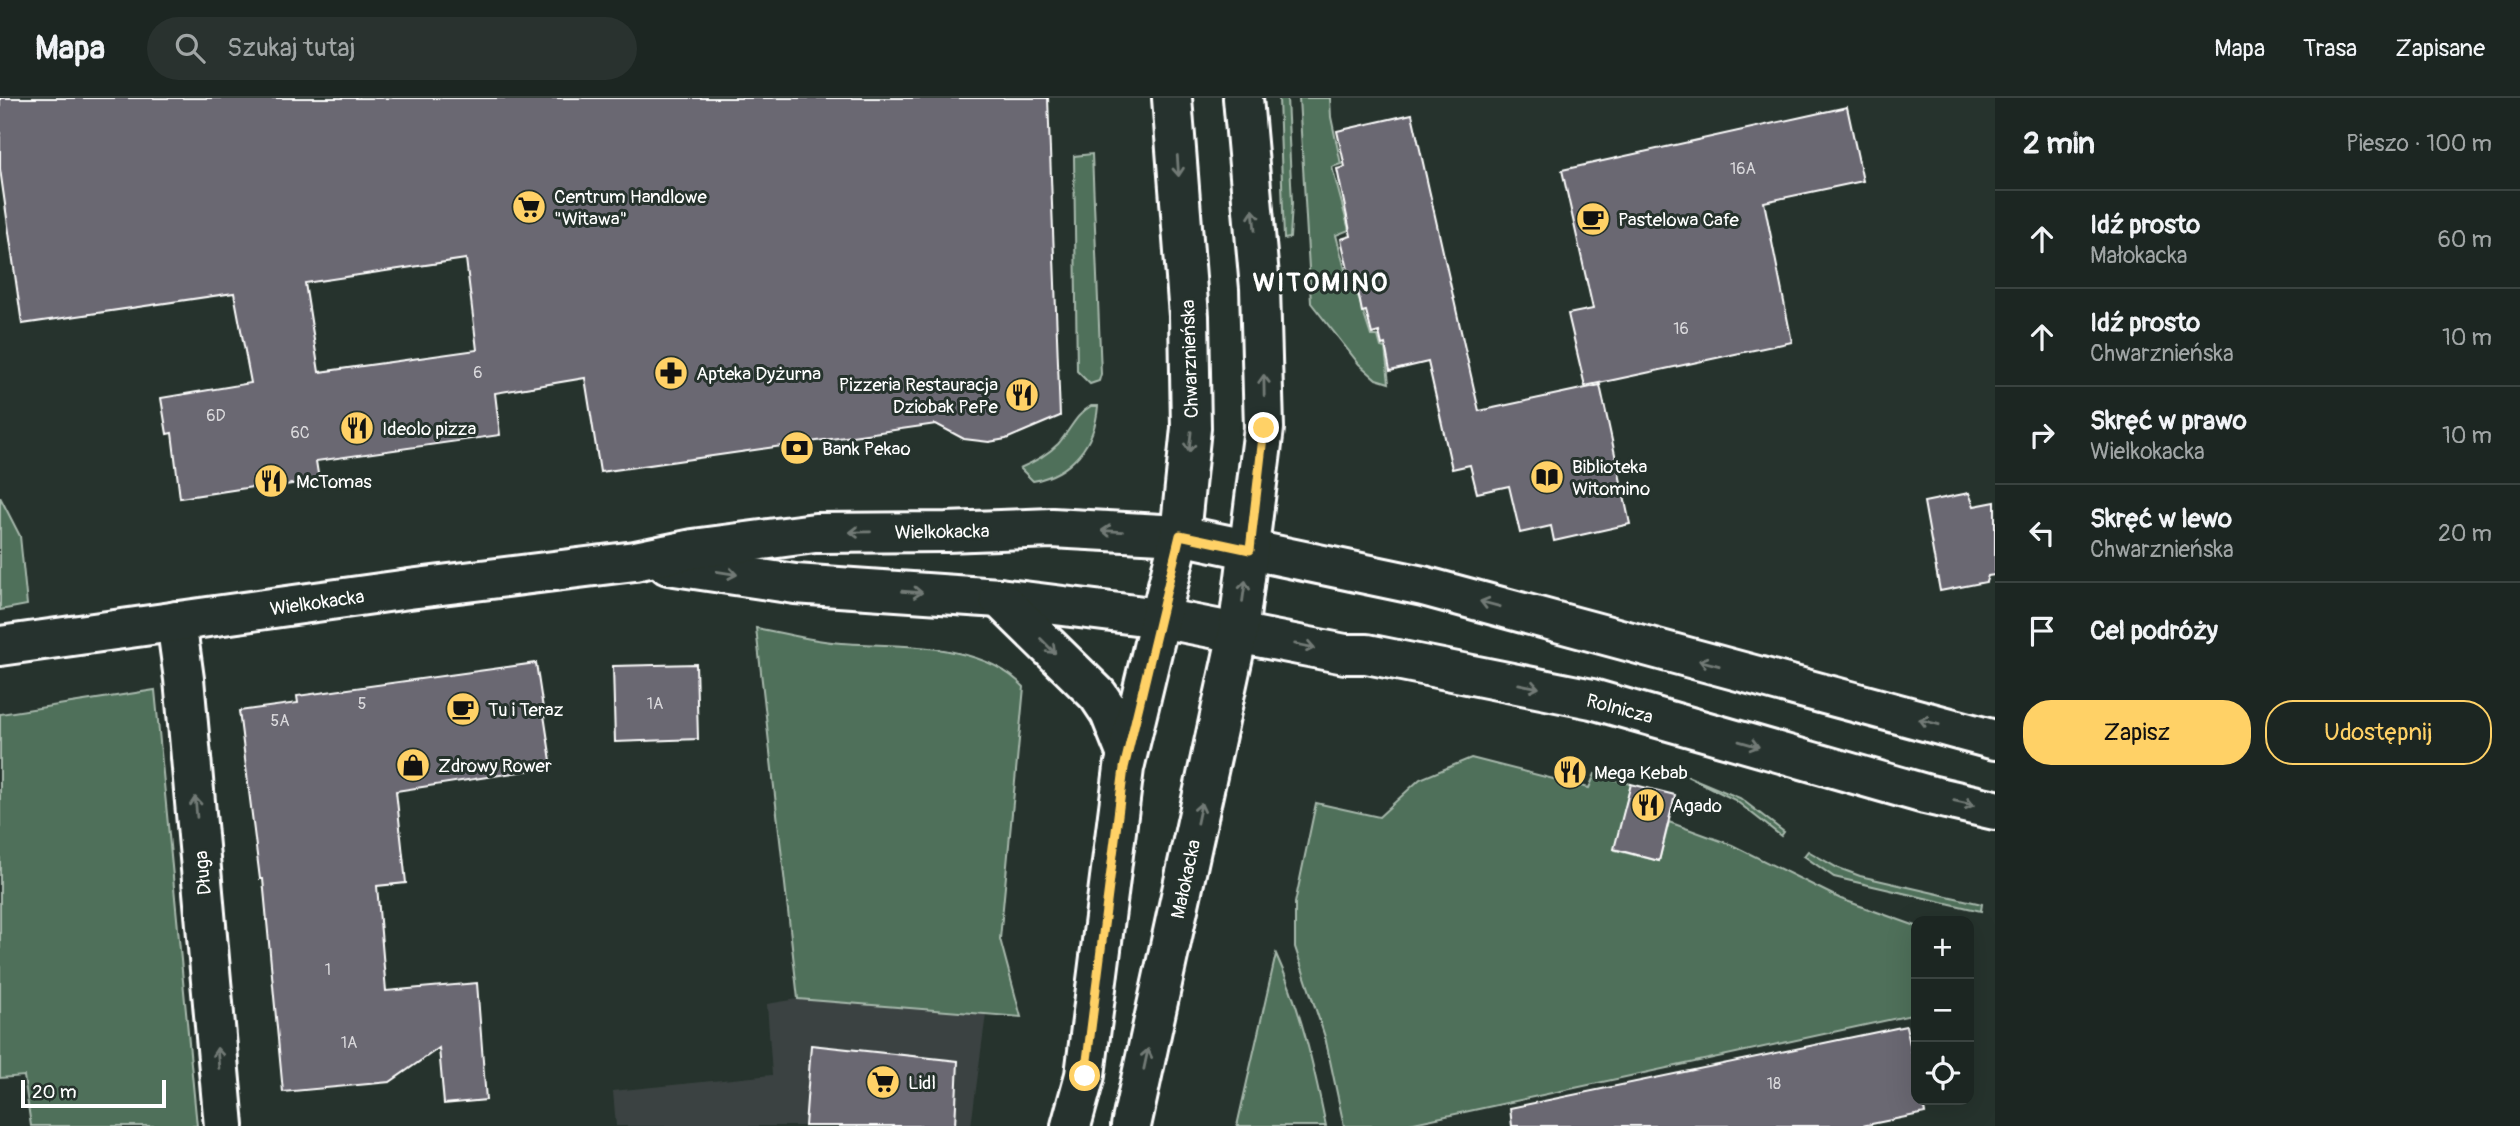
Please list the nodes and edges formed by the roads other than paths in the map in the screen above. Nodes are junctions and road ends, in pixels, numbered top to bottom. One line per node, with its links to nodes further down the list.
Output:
1 (1172, 98): 3 (main road, Chwarznieńska, one-way to 3)
2 (1243, 98): 4 (main road, one-way to 2)
3 (1180, 535): 4 (main road, Wielkokacka); 5 (main road, Wielkokacka, one-way to 5); 7 (main road, Chwarznieńska)
4 (1250, 550): 9 (main road, one-way to 4); 11 (main road, one-way to 4)
5 (635, 561): 6 (main road, Wielkokacka, one-way to 6); 8 (main road, Wielkokacka)
6 (999, 598): 7 (main road, Wielkokacka); 12 (main road, one-way to 12)
7 (1160, 618): 9 (main road, Wielkokacka); 12 (main road)
8 (176, 621): 10 (main road, Wielkokacka); 14 (main road, Długa, one-way to 8)
9 (1238, 633): 13 (main road, Rolnicza, one-way to 13); 16 (main road, Małokacka, one-way to 9)
10 (0, 646)
11 (1995, 740)
12 (1126, 753): 15 (main road)
13 (1995, 810)
14 (224, 1126)
15 (1071, 1126)
16 (1131, 1126)

